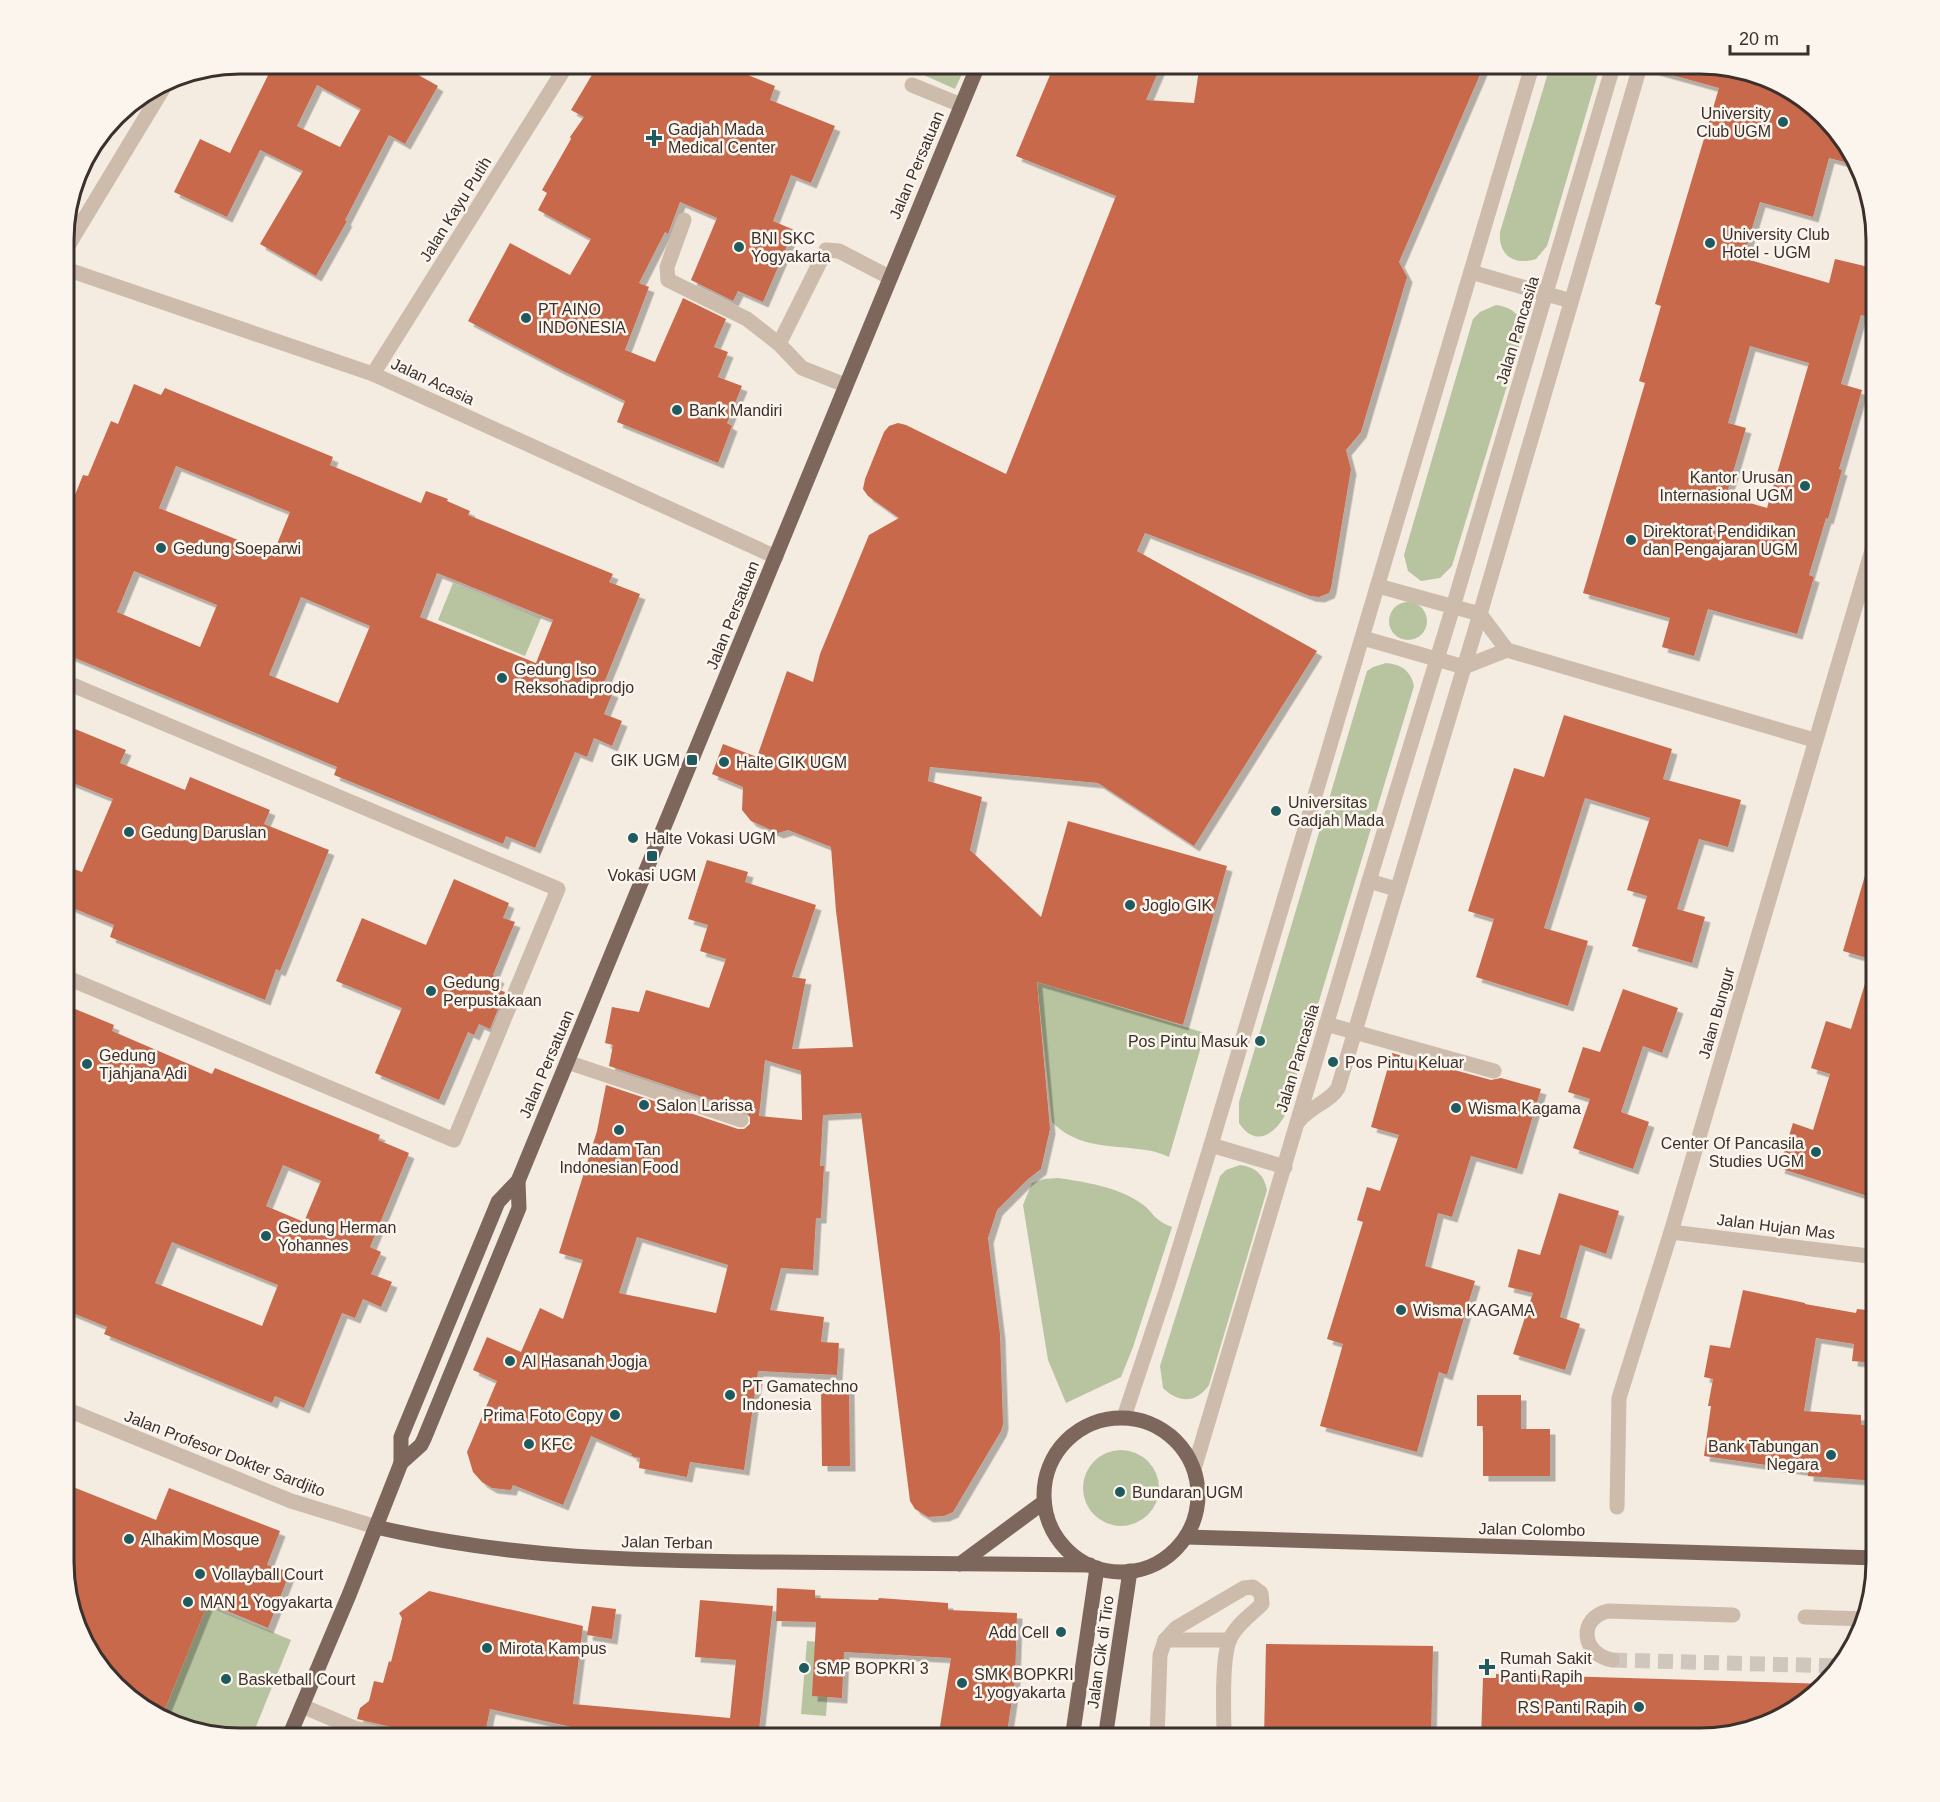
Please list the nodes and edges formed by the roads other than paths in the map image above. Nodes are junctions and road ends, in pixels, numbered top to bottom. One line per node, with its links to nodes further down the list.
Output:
1 (561, 74): 17 (street, Jalan Kayu Putih)
2 (974, 74): 8 (main road, Jalan Persatuan)
3 (1530, 74): 12 (street)
4 (1611, 74): 14 (street, Jalan Pancasila)
5 (1633, 74): 15 (street)
6 (912, 85): 8 (street)
7 (160, 94): 10 (street)
8 (961, 105): 13 (main road, Jalan Persatuan)
9 (684, 220): 16 (street)
10 (74, 236)
11 (74, 272): 17 (street, Jalan Acasia)
12 (1471, 272): 14 (street); 21 (street)
13 (889, 277): 16 (street); 18 (main road, Jalan Persatuan)
14 (1546, 294): 15 (street); 22 (street, Jalan Pancasila)
15 (1571, 301): 23 (street)
16 (779, 344): 18 (street)
17 (373, 374): 19 (street, Jalan Acasia)
18 (845, 385): 19 (main road, Jalan Persatuan)
19 (776, 557): 35 (main road, Jalan Persatuan)
20 (1866, 569): 29 (street, Jalan Bungur)
21 (1378, 586): 22 (street); 24 (street)
22 (1453, 607): 23 (street); 26 (street, Jalan Pancasila)
23 (1480, 615): 25 (street); 27 (street)
24 (1363, 638): 26 (street); 39 (street)
25 (1507, 650): 27 (street); 29 (street)
26 (1437, 659): 27 (street); 30 (street, Jalan Pancasila)
27 (1464, 667): 31 (street)
28 (74, 686): 32 (street)
29 (1814, 740): 42 (street, Jalan Bungur)
30 (1369, 881): 31 (street); 33 (street, Jalan Pancasila)
31 (1396, 890): 34 (street)
32 (74, 981)
33 (1326, 1024): 34 (street); 38 (street, Jalan Pancasila)
34 (1354, 1032): 36 (street); 38 (street)
35 (567, 1062): 37 (street); 41 (main road, Jalan Persatuan)
36 (1494, 1071)
37 (741, 1120)
38 (1296, 1126): 40 (street, Jalan Pancasila)
39 (1211, 1145): 40 (street); 45 (street)
40 (1285, 1167): 47 (street, Jalan Pancasila)
41 (518, 1180): 46 (main road, Jalan Persatuan); 46 (main road, Jalan Persatuan)
42 (1671, 1232): 43 (street, Jalan Hujan Mas); 49 (street, Jalan Bungur)
43 (1866, 1256)
44 (74, 1412): 50 (street, Jalan Profesor Dokter Sardjito)
45 (1124, 1417): 47 (main road); 48 (main road)
46 (401, 1463): 50 (main road)
47 (1194, 1468): 51 (main road)
48 (1044, 1502): 53 (main road); 54 (main road)
49 (1617, 1507)
50 (376, 1527): 53 (main road, Jalan Terban); 62 (main road)
51 (1186, 1537): 52 (main road, Jalan Colombo); 55 (main road)
52 (1866, 1558)
53 (960, 1564): 54 (main road, Jalan Terban)
54 (1093, 1567): 55 (main road); 65 (main road, Jalan Cik di Tiro)
55 (1130, 1571): 66 (main road, Jalan Cik di Tiro)
56 (1733, 1615): 61 (street)
57 (1804, 1617): 58 (street)
58 (1857, 1619)
59 (1165, 1640): 60 (street); 60 (street); 67 (street)
60 (1229, 1640): 68 (street)
61 (1612, 1660)
62 (302, 1706): 63 (main road); 64 (street)
63 (293, 1728)
64 (354, 1728)
65 (1073, 1728)
66 (1107, 1728)
67 (1157, 1728)
68 (1224, 1728)

